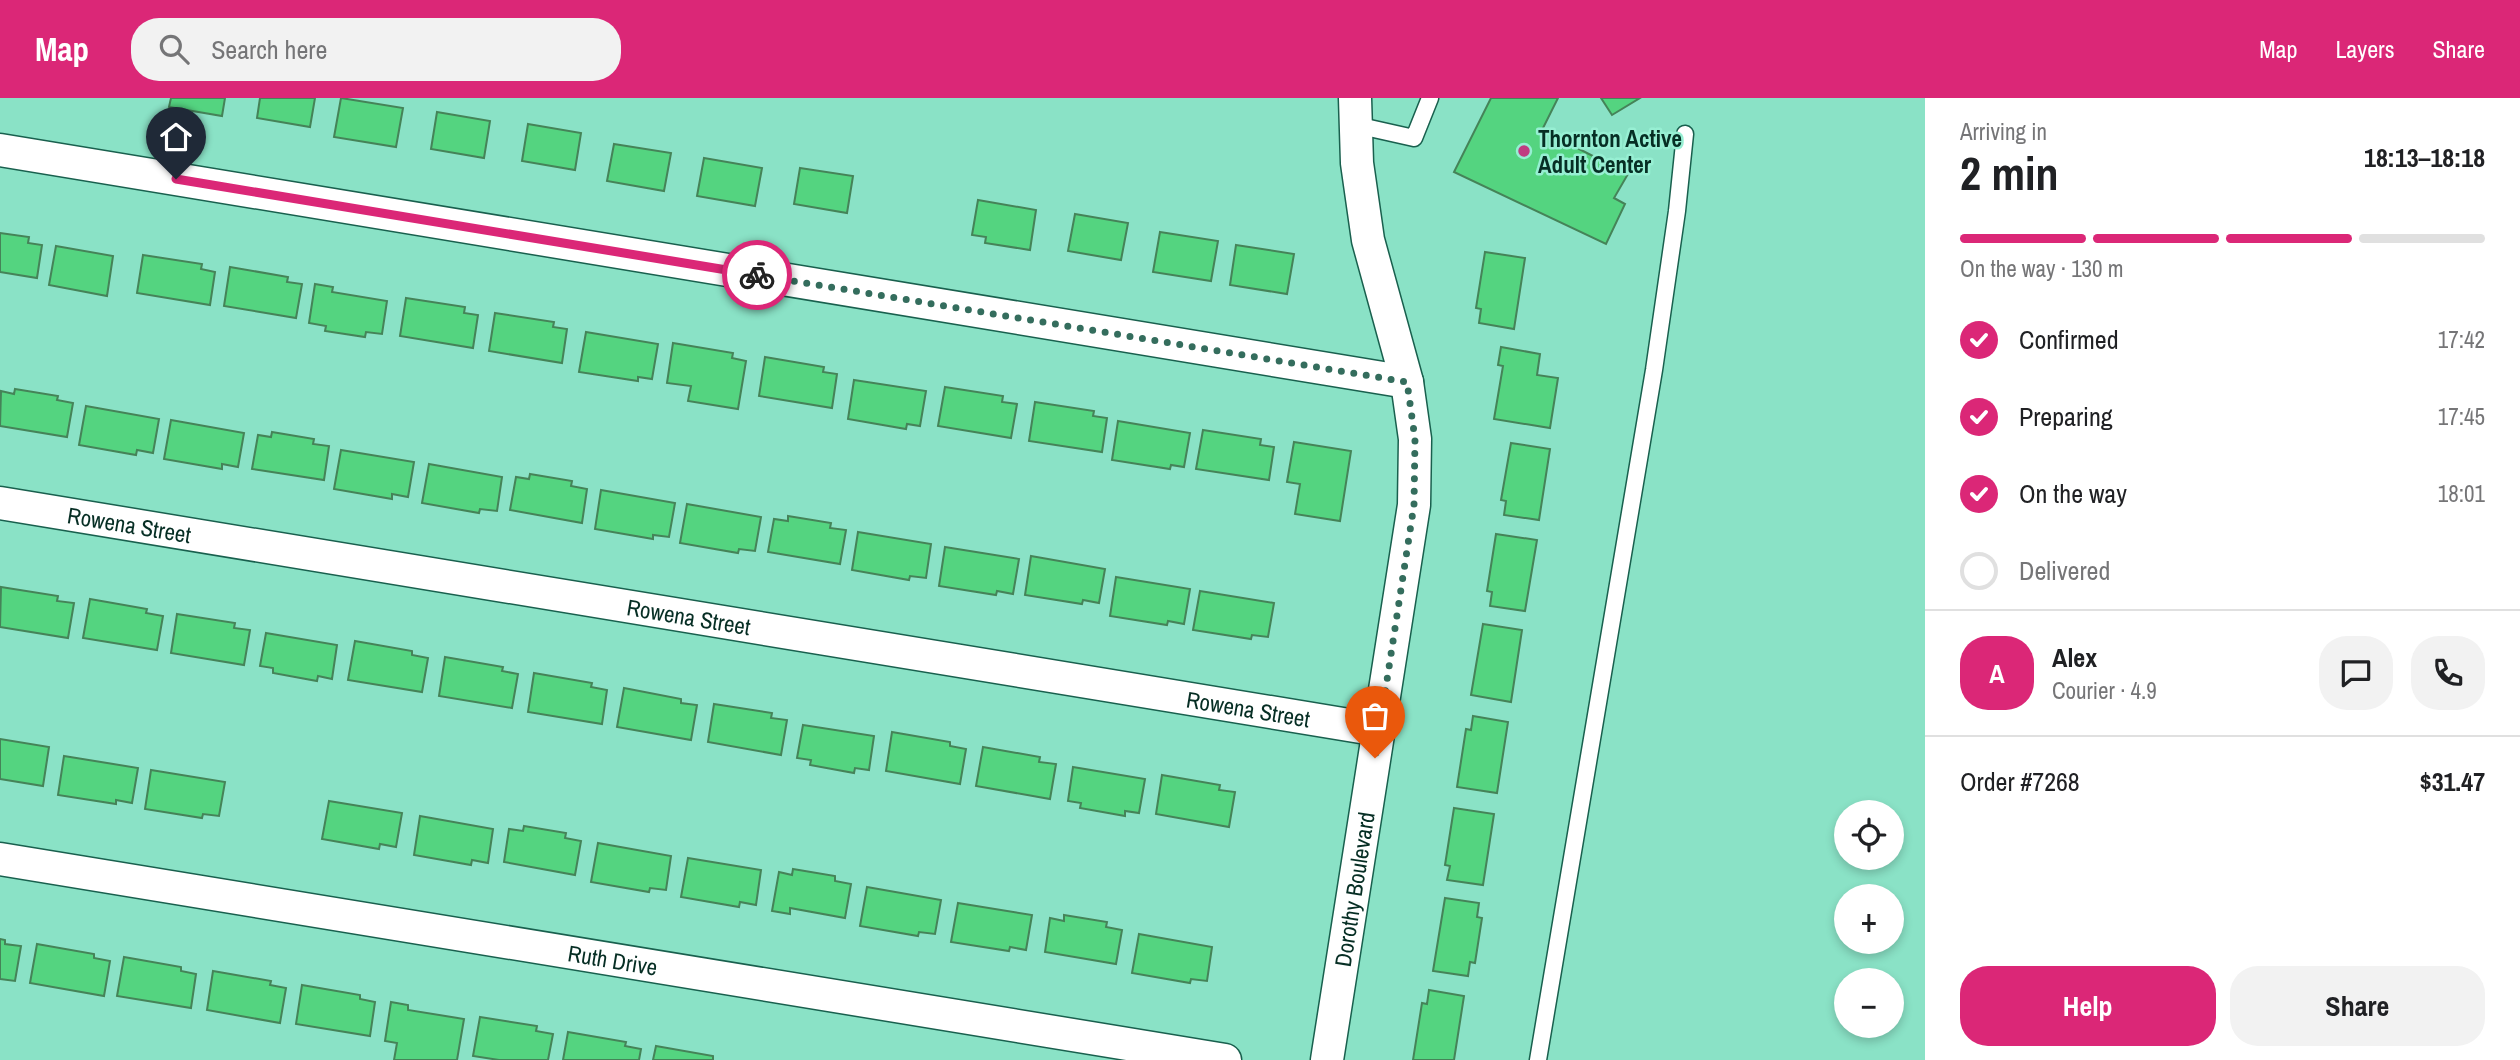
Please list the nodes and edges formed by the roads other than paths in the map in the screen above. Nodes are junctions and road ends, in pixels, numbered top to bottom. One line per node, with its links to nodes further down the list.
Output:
1 (1430, 98): 2 (lane)
2 (1356, 111): 5 (street, Dorothy Boulevard)
3 (1685, 134): 11 (lane)
4 (0, 150): 5 (street)
5 (1407, 382): 7 (street, Dorothy Boulevard)
6 (0, 503): 7 (street, Rowena Street)
7 (1380, 730): 10 (street, Dorothy Boulevard)
8 (0, 859): 9 (street, Ruth Drive)
9 (1225, 1060)
10 (1327, 1060)
11 (1538, 1060)

